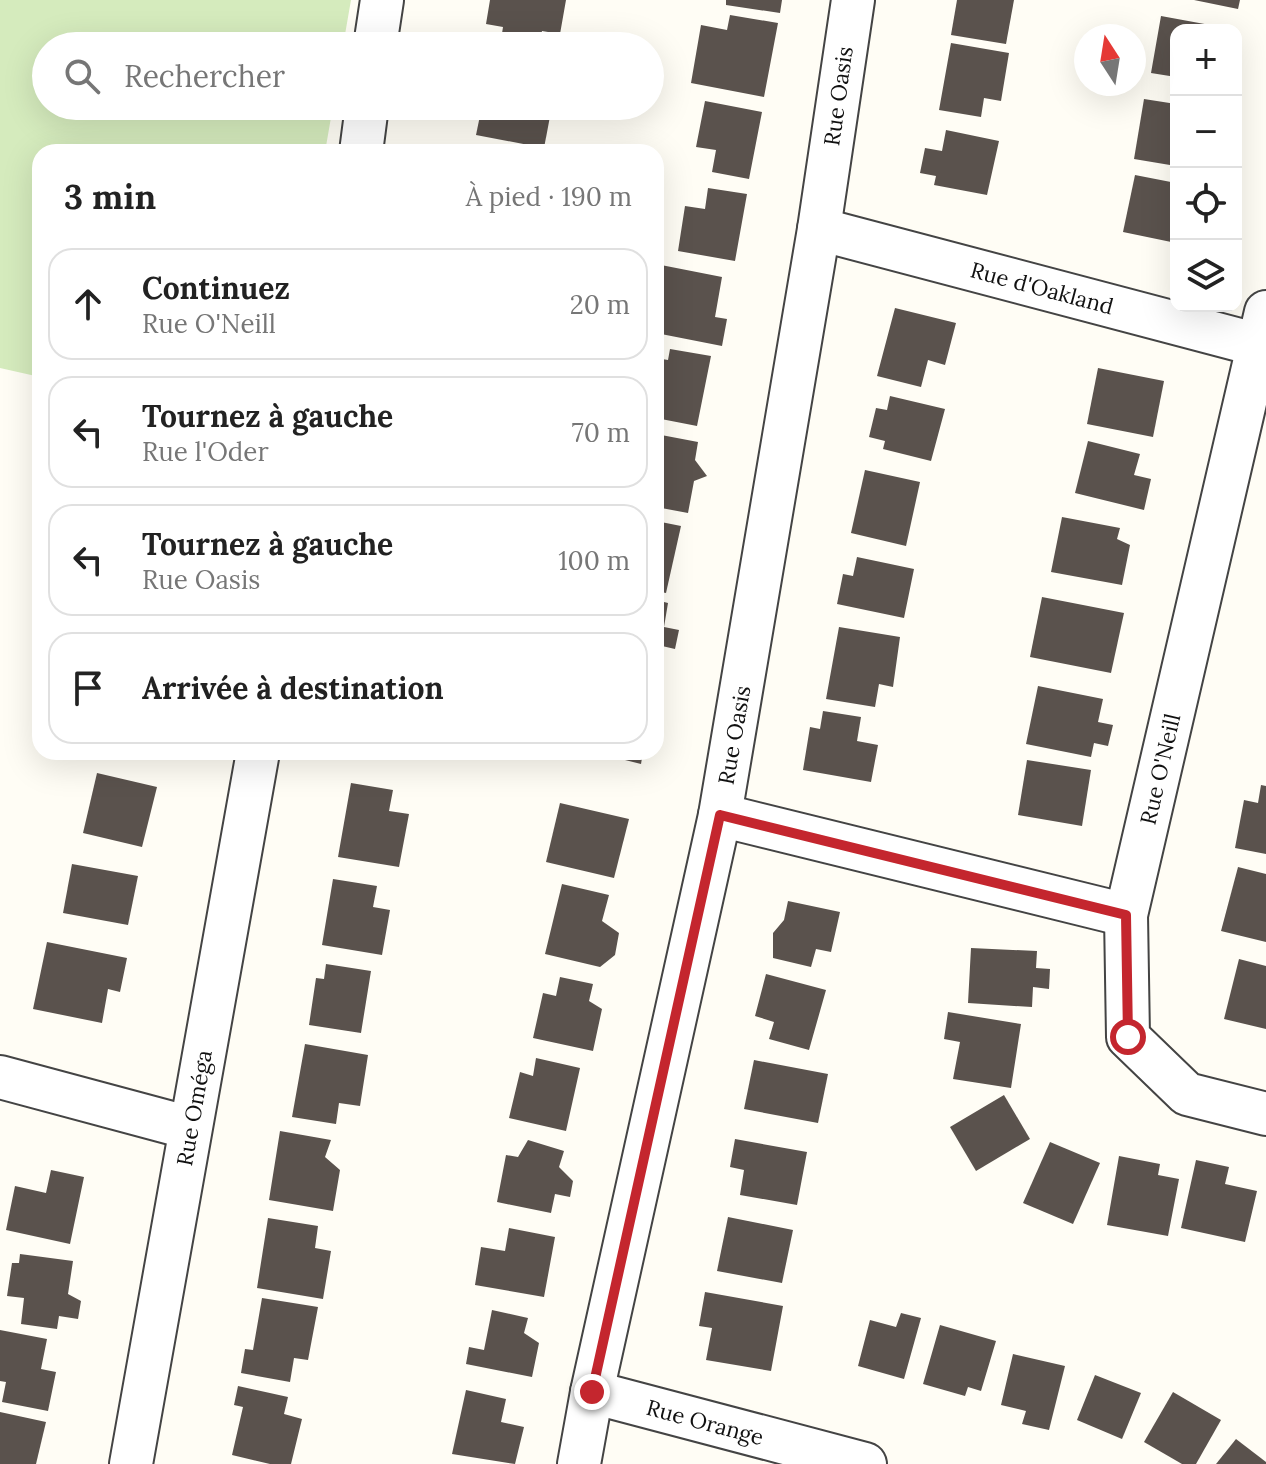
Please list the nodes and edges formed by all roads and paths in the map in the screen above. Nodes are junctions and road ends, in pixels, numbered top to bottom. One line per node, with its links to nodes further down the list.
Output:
1 (382, 0): 3 (street)
2 (853, 0): 6 (street, Rue Oasis)
3 (377, 32)
4 (365, 120): 5 (street)
5 (362, 144)
6 (819, 229): 7 (street, Rue d'Oakland); 9 (street, Rue Oasis)
7 (1264, 335): 10 (street, Rue O'Neill)
8 (257, 760): 13 (street, Rue Oméga)
9 (720, 815): 10 (street); 14 (street, Rue Oasis)
10 (1126, 915): 12 (street, Rue O'Neill)
11 (0, 1077): 13 (street)
12 (1266, 1114)
13 (190, 1128): 15 (street, Rue Oméga)
14 (592, 1392): 16 (street, Rue Oasis); 17 (street, Rue Orange)
15 (131, 1464)
16 (579, 1464)
17 (865, 1464)

